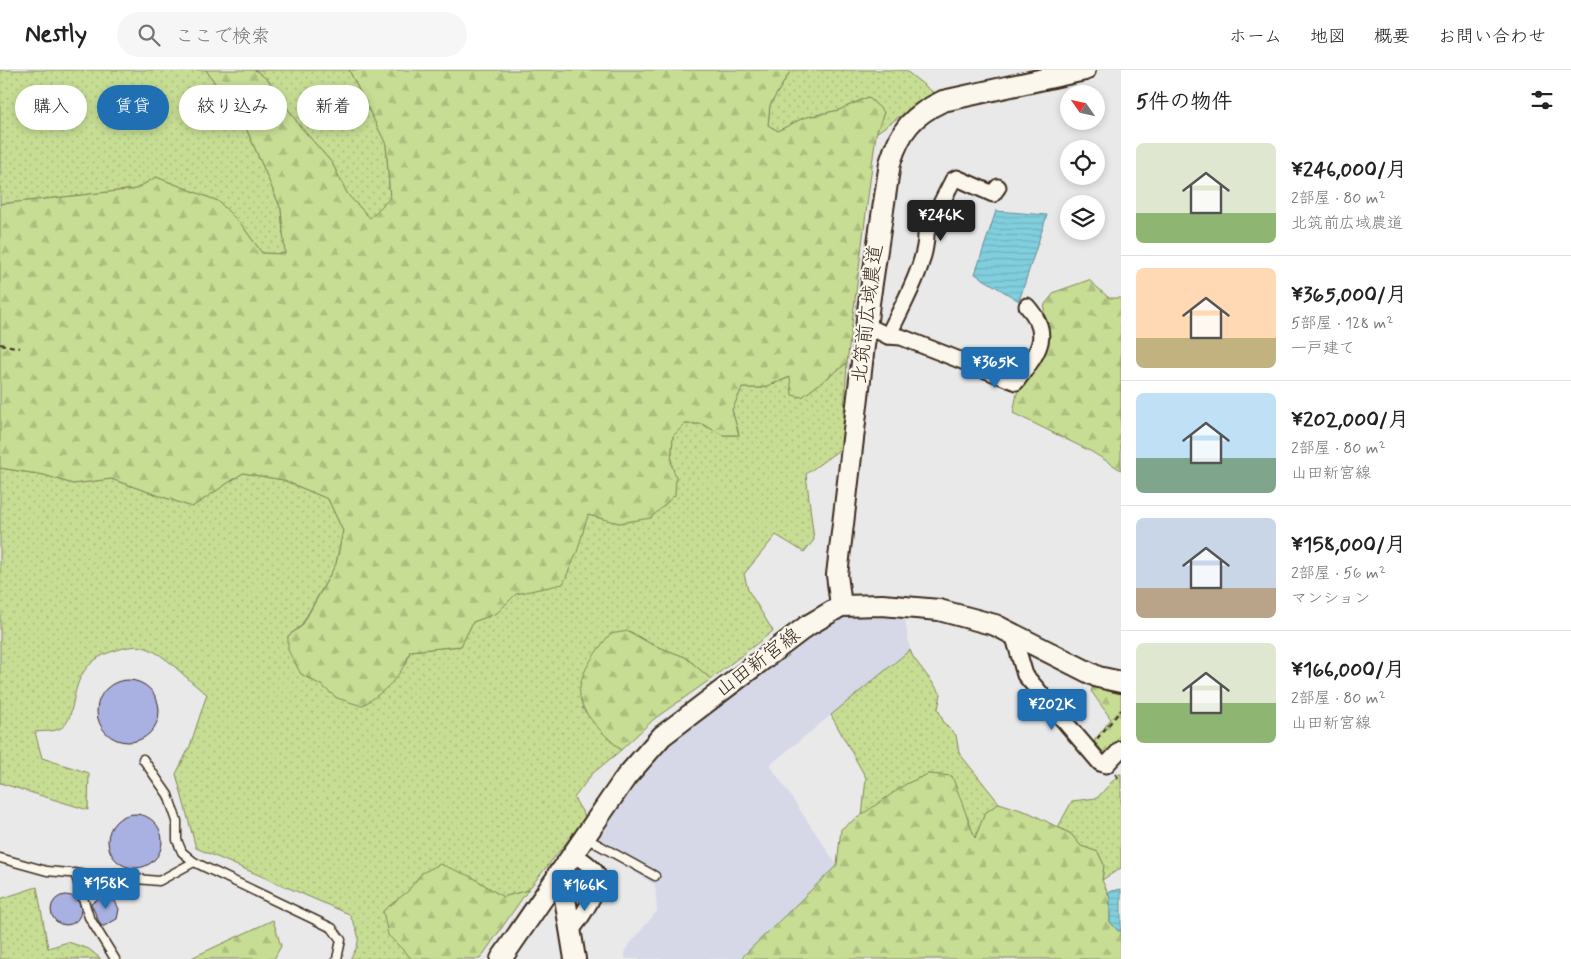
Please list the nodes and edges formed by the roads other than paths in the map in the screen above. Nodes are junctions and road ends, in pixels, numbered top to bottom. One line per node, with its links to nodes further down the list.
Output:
1 (1085, 70): 4 (main road, 北筑前広域農道)
2 (998, 187): 5 (street)
3 (1027, 306): 5 (street)
4 (866, 325): 5 (street); 6 (main road, 北筑前広域農道)
5 (888, 336)
6 (841, 606): 7 (main road, 山田新宮線); 11 (main road, 山田新宮線)
7 (1013, 634): 8 (main road, 山田新宮線); 9 (street)
8 (1121, 682)
9 (1121, 749)
10 (143, 759): 13 (lane)
11 (578, 845): 15 (main road, 山田新宮線); 16 (lane); 17 (street)
12 (0, 858): 14 (lane)
13 (194, 862): 14 (lane); 19 (lane)
14 (75, 873): 18 (lane)
15 (558, 874): 17 (main road); 20 (main road, 山田新宮線)
16 (655, 876)
17 (570, 930): 21 (main road)
18 (115, 959)
19 (337, 959)
20 (501, 959)
21 (575, 959)

